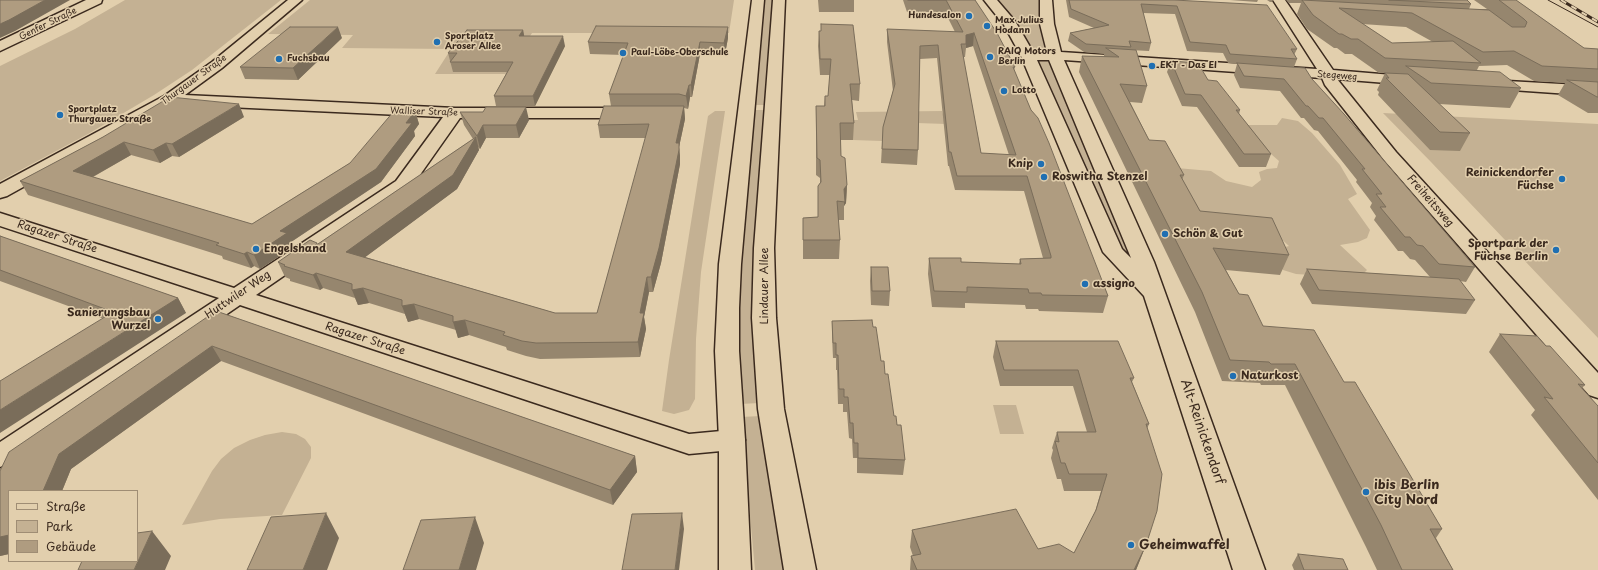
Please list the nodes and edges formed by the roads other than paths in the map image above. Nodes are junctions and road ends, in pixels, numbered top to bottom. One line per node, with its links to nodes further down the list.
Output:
1 (96, 0): 11 (street, Genfer Straße)
2 (296, 0): 18 (street, Thurgauer Straße)
3 (758, 0): 28 (street)
4 (779, 0): 31 (street, Lindauer Allee)
5 (990, 0): 9 (street, Alt-Reinickendorf)
6 (1046, 0): 10 (street, Alt-Reinickendorf)
7 (1278, 6): 8 (street); 14 (street, Freiheitsweg)
8 (1301, 10)
9 (1010, 24): 10 (street); 12 (street, Alt-Reinickendorf)
10 (1047, 24): 13 (street, Alt-Reinickendorf)
11 (0, 47)
12 (1028, 56): 13 (street, Stegeweg); 21 (street, Alt-Reinickendorf)
13 (1055, 56): 14 (street, Stegeweg); 22 (street, Alt-Reinickendorf)
14 (1329, 76): 15 (street, Stegeweg); 27 (street, Freiheitsweg)
15 (1429, 82)
16 (1475, 84): 17 (street)
17 (1598, 91)
18 (170, 99): 19 (street, Walliser Straße); 23 (street, Thurgauer Straße)
19 (455, 113): 20 (street, Walliser Straße); 26 (street, Huttwiler Weg)
20 (650, 113)
21 (1053, 114): 22 (street); 25 (street, Alt-Reinickendorf)
22 (1080, 115): 25 (street, Alt-Reinickendorf)
23 (0, 192)
24 (0, 218): 26 (street, Ragazer Straße)
25 (1154, 294): 32 (street, Alt-Reinickendorf)
26 (237, 296): 28 (street, Ragazer Straße); 29 (street, Huttwiler Weg)
27 (1598, 389)
28 (732, 440): 30 (street)
29 (0, 456)
30 (735, 570)
31 (800, 570)
32 (1249, 570)

